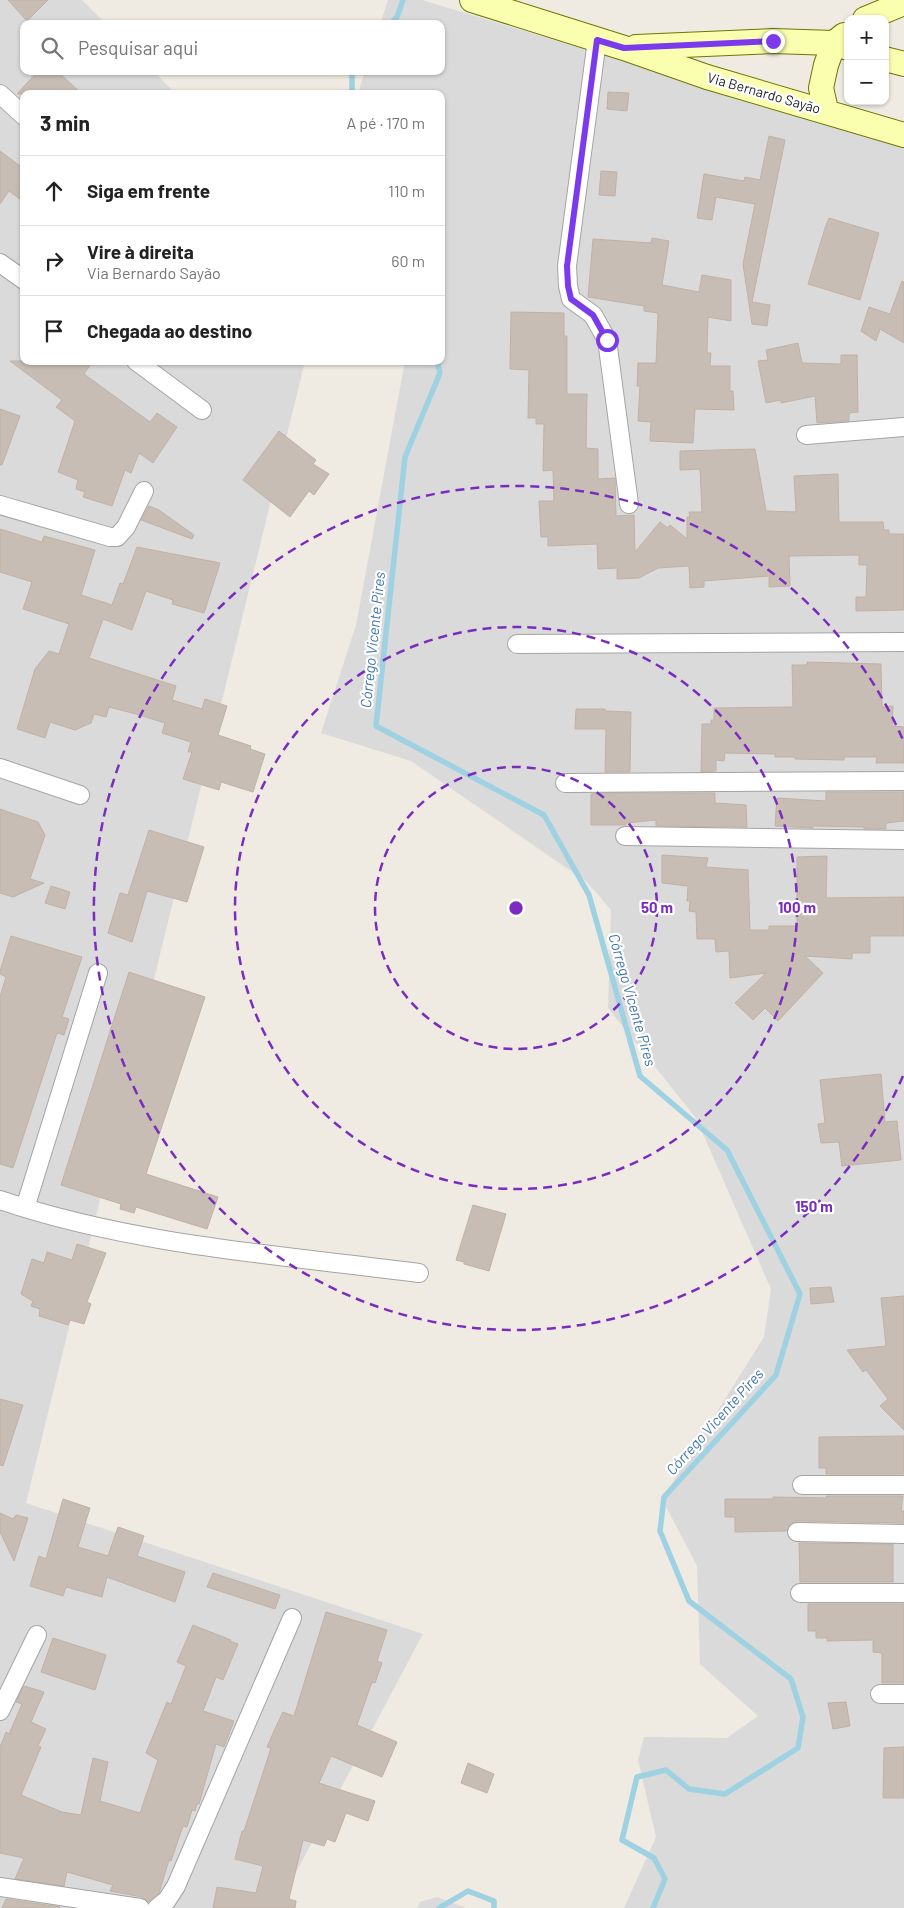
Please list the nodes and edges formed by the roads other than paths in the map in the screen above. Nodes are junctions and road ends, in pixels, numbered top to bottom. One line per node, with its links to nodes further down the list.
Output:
1 (472, 0): 4 (main road, Via Bernardo Sayão)
2 (904, 3): 3 (main road)
3 (874, 15)
4 (597, 40): 6 (main road, Via Bernardo Sayão); 20 (street)
5 (843, 41): 6 (main road, Via Bernardo Sayão); 10 (main road)
6 (624, 48): 10 (main road, Via Bernardo Sayão)
7 (889, 60): 8 (main road)
8 (904, 64)
9 (0, 94): 11 (street)
10 (826, 110): 12 (main road, Via Bernardo Sayão)
11 (20, 112)
12 (904, 135)
13 (0, 263): 14 (street)
14 (20, 277)
15 (141, 365): 16 (street)
16 (202, 410)
17 (904, 427): 18 (street)
18 (806, 435)
19 (144, 491): 21 (street)
20 (629, 504)
21 (0, 505)
22 (904, 642): 23 (street)
23 (517, 644)
24 (0, 768): 27 (street)
25 (904, 781): 26 (street)
26 (565, 783)
27 (80, 794)
28 (625, 836): 29 (street)
29 (904, 840)
30 (98, 973): 32 (street)
31 (0, 1200): 32 (street)
32 (24, 1208): 33 (street)
33 (419, 1274)
34 (802, 1485): 35 (street)
35 (904, 1486)
36 (797, 1532): 37 (street)
37 (904, 1534)
38 (800, 1592): 39 (street)
39 (904, 1593)
40 (292, 1618): 47 (street)
41 (37, 1635): 44 (street)
42 (880, 1694): 43 (street)
43 (904, 1694)
44 (0, 1711)
45 (0, 1887): 46 (street)
46 (140, 1908)
47 (157, 1908)

